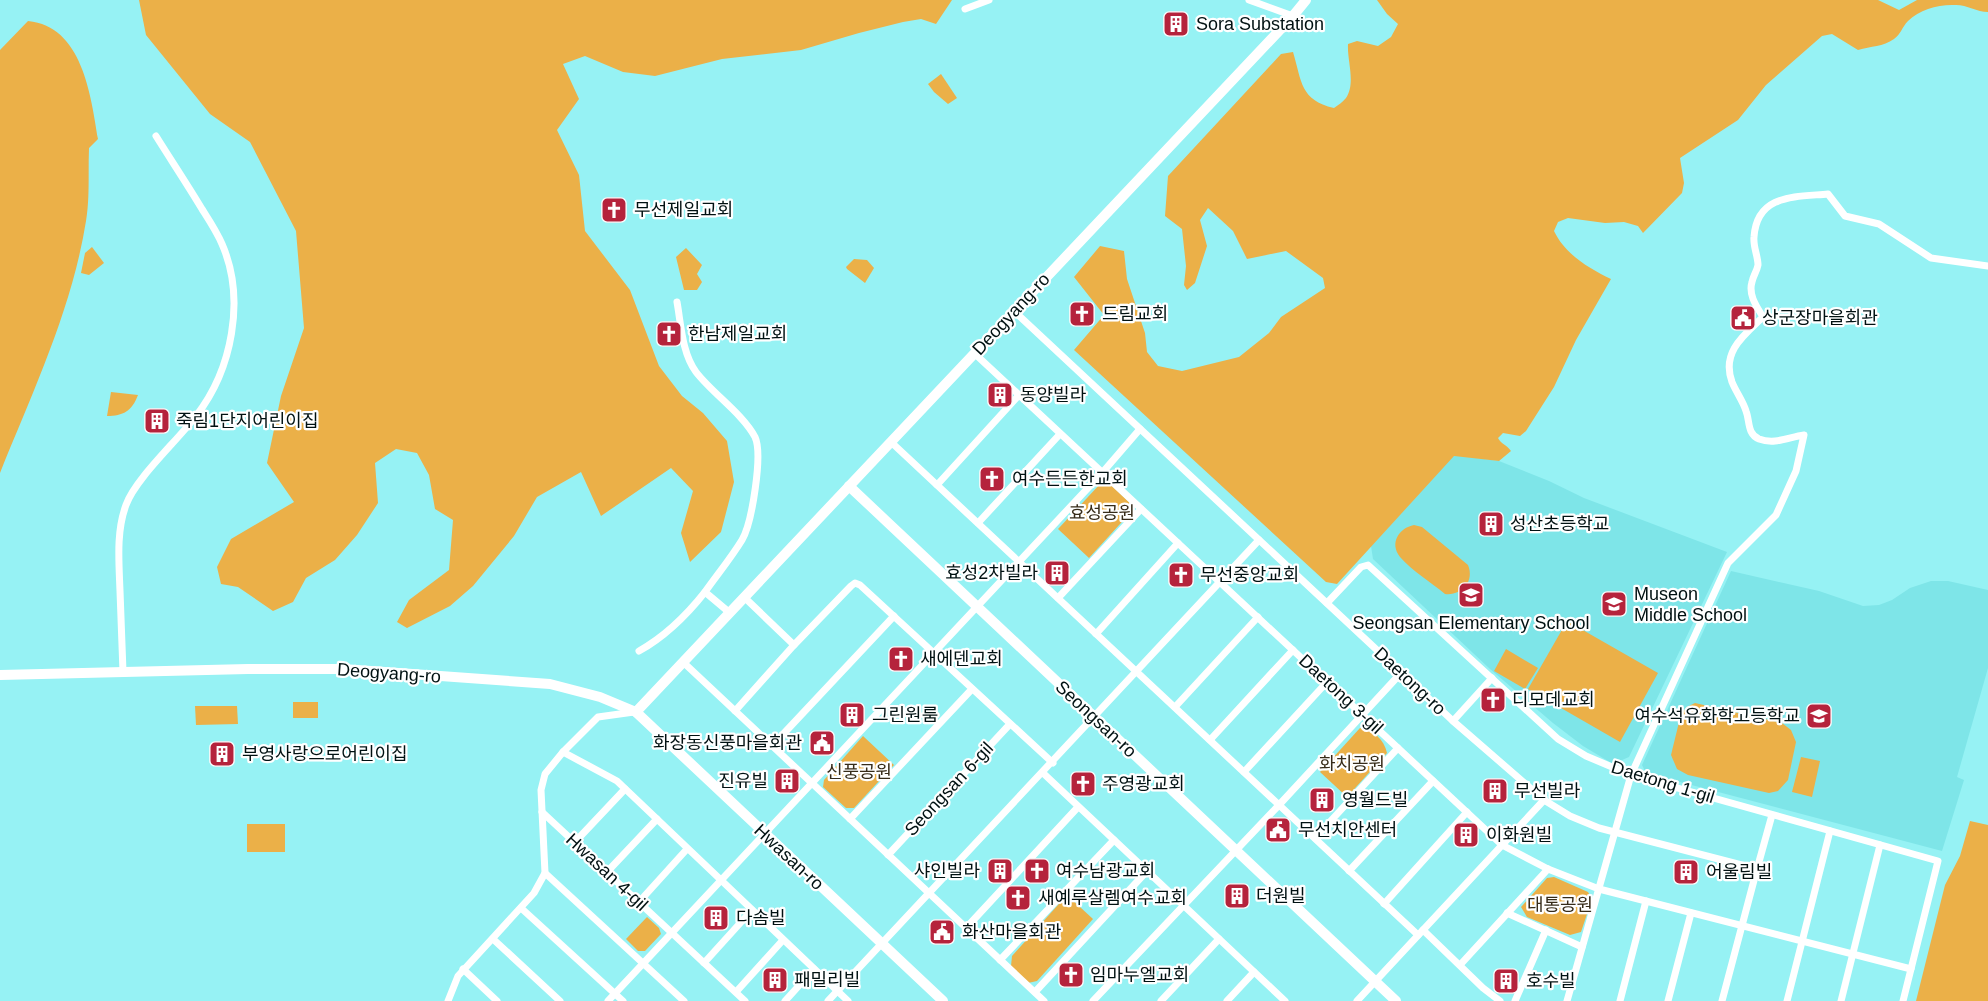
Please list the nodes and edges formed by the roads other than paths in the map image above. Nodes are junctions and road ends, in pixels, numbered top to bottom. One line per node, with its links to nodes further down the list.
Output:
1 (989, 0): 5 (street)
2 (1249, 0): 4 (street)
3 (1312, 0): 4 (street, Deogyang-ro)
4 (1299, 8): 9 (street, Deogyang-ro)
5 (965, 9)
6 (156, 136): 38 (street)
7 (1988, 266): 59 (street)
8 (677, 302): 24 (street)
9 (1014, 311): 10 (street, Deogyang-ro); 12 (street, Daetong-ro)
10 (974, 353): 11 (street, Daetong 3-gil); 14 (street, Deogyang-ro)
11 (1019, 395): 13 (street, Daetong 3-gil); 16 (street)
12 (1140, 429): 15 (street); 20 (street, Daetong-ro)
13 (1060, 434): 15 (street, Daetong 3-gil); 19 (street)
14 (891, 442): 16 (street); 17 (street, Deogyang-ro)
15 (1102, 473): 18 (street, Daetong 3-gil); 22 (street)
16 (938, 485): 19 (street)
17 (849, 486): 25 (street, Deogyang-ro); 28 (street, Seongsan-ro)
18 (1141, 509): 21 (street, Daetong 3-gil); 26 (street)
19 (978, 524): 22 (street)
20 (1259, 540): 23 (street); 27 (street, Daetong-ro)
21 (1178, 543): 23 (street, Daetong 3-gil); 32 (street)
22 (1018, 561): 26 (street); 28 (street)
23 (1221, 583): 31 (street, Daetong 3-gil); 39 (street)
24 (705, 592): 29 (street); 35 (street)
25 (744, 597): 29 (street, Deogyang-ro); 33 (street)
26 (1058, 598): 32 (street)
27 (1327, 603): 40 (street, Daetong-ro); 42 (street, Daetong 1-gil)
28 (977, 606): 36 (street); 49 (street, Seongsan-ro)
29 (730, 612): 37 (street, Deogyang-ro)
30 (894, 616): 33 (street); 36 (street); 53 (street)
31 (1258, 618): 34 (street, Daetong 3-gil); 45 (street)
32 (1096, 634): 39 (street)
33 (794, 645): 46 (street)
34 (1293, 650): 43 (street, Daetong 3-gil); 52 (street)
35 (639, 651)
36 (934, 653): 44 (street); 61 (street)
37 (683, 662): 46 (street); 47 (street, Deogyang-ro)
38 (123, 672): 41 (street, Deogyang-ro); 47 (street, Deogyang-ro)
39 (1136, 672): 45 (street); 49 (street)
40 (1401, 673): 48 (street); 50 (street, Daetong-ro)
41 (0, 675)
42 (1492, 678): 50 (street); 59 (street, Daetong 1-gil)
43 (1327, 682): 48 (street, Daetong 3-gil); 57 (street)
44 (972, 689): 51 (street); 70 (street)
45 (1175, 707): 52 (street)
46 (735, 711): 53 (street)
47 (636, 712): 55 (street, Hwasan 4-gil); 73 (street, Hwasan-ro)
48 (1363, 716): 54 (street, Daetong 3-gil); 64 (street)
49 (1095, 717): 56 (street); 80 (street, Seongsan-ro)
50 (1453, 721): 63 (street, Daetong-ro)
51 (1010, 724): 56 (street); 81 (street, Seongsan 6-gil)
52 (1210, 741): 57 (street)
53 (772, 746): 61 (street)
54 (1398, 748): 60 (street, Daetong 3-gil); 74 (street)
55 (563, 752): 62 (street); 66 (street, Hwasan 4-gil)
56 (1053, 763): 58 (street)
57 (1244, 772): 64 (street)
58 (1043, 773): 65 (street); 90 (street)
59 (1631, 776): 68 (street, Daetong 1-gil); 72 (street)
60 (1433, 781): 67 (street, Daetong 3-gil); 85 (street)
61 (811, 782): 70 (street); 73 (street)
62 (625, 789): 69 (street); 76 (street)
63 (1544, 800): 72 (street, Daetong-ro); 77 (street)
64 (1279, 805): 74 (street); 80 (street)
65 (1078, 807): 75 (street); 100 (street)
66 (542, 812): 76 (street, Hwasan 4-gil); 87 (street, Hwasan 4-gil)
67 (1467, 812): 77 (street, Daetong 3-gil); 93 (street)
68 (1772, 815): 71 (street, Daetong 1-gil); 83 (street)
69 (657, 819): 79 (street); 86 (street)
70 (850, 819): 81 (street)
71 (1830, 831): 78 (street, Daetong 1-gil); 107 (street)
72 (1615, 832): 83 (street, Daetong-ro); 89 (street)
73 (764, 833): 88 (street); 108 (street, Hwasan-ro)
74 (1315, 838): 85 (street)
75 (1114, 840): 84 (street); 111 (street)
76 (574, 842): 86 (street, Hwasan 4-gil)
77 (1502, 845): 82 (street, Daetong 3-gil); 103 (street)
78 (1880, 845): 110 (street); 117 (street, Daetong 1-gil)
79 (687, 849): 88 (street); 92 (street)
80 (1236, 850): 94 (street); 119 (street, Seongsan-ro)
81 (888, 855): 90 (street)
82 (1548, 869): 89 (street, Daetong 3-gil); 97 (street)
83 (1757, 869): 99 (street)
84 (1147, 871): 94 (street); 122 (street)
85 (1349, 871): 93 (street)
86 (607, 872): 92 (street, Hwasan 4-gil)
87 (545, 873): 95 (street); 112 (street)
88 (721, 880): 96 (street); 102 (street)
89 (1599, 889): 91 (street, Daetong 3-gil); 109 (street)
90 (929, 893): 100 (street); 108 (street)
91 (1646, 901): 98 (street, Daetong 3-gil); 145 (street)
92 (639, 902): 102 (street, Hwasan 4-gil)
93 (1384, 904): 103 (street)
94 (1184, 906): 105 (street); 136 (street)
95 (521, 908): 104 (street); 123 (street)
96 (752, 910): 106 (street); 113 (street)
97 (1507, 913): 101 (street); 114 (street)
98 (1691, 913): 99 (street, Daetong 3-gil); 146 (street)
99 (1741, 925): 107 (street, Daetong 3-gil); 147 (street)
100 (966, 928): 111 (street)
101 (1546, 930): 109 (street); 143 (street)
102 (672, 932): 112 (street); 113 (street, Hwasan 4-gil)
103 (1421, 932): 114 (street); 119 (street)
104 (493, 939): 115 (street); 126 (street)
105 (1219, 939): 118 (street); 137 (street)
106 (783, 940): 116 (street); 121 (street)
107 (1802, 941): 110 (street, Daetong 3-gil); 148 (street)
108 (881, 944): 120 (street); 134 (street, Hwasan-ro)
109 (1582, 947): 144 (street)
110 (1853, 954): 117 (street, Daetong 3-gil); 149 (street)
111 (1000, 960): 122 (street)
112 (643, 963): 123 (street); 129 (street)
113 (704, 963): 121 (street, Hwasan 4-gil)
114 (1460, 965): 142 (street)
115 (463, 969): 124 (street); 125 (street)
116 (814, 969): 120 (street); 131 (street)
117 (1911, 969): 150 (street, Daetong 1-gil)
118 (1254, 972): 138 (street); 139 (street)
119 (1375, 982): 140 (street); 141 (street, Seongsan-ro)
120 (838, 991): 132 (street); 133 (street)
121 (736, 992): 130 (street, Hwasan 4-gil)
122 (1035, 992): 135 (street)
123 (615, 994): 127 (street); 128 (street)
124 (448, 1001)
125 (498, 1001)
126 (560, 1001)
127 (608, 1001)
128 (622, 1001)
129 (684, 1001)
130 (745, 1001)
131 (785, 1001)
132 (828, 1001)
133 (848, 1001)
134 (943, 1001)
135 (1044, 1001)
136 (1093, 1001)
137 (1161, 1001)
138 (1227, 1001)
139 (1285, 1001)
140 (1357, 1001)
141 (1396, 1001)
142 (1500, 1001)
143 (1515, 1001)
144 (1567, 1001)
145 (1620, 1001)
146 (1668, 1001)
147 (1722, 1001)
148 (1786, 1001)
149 (1841, 1001)
150 (1904, 1001)

